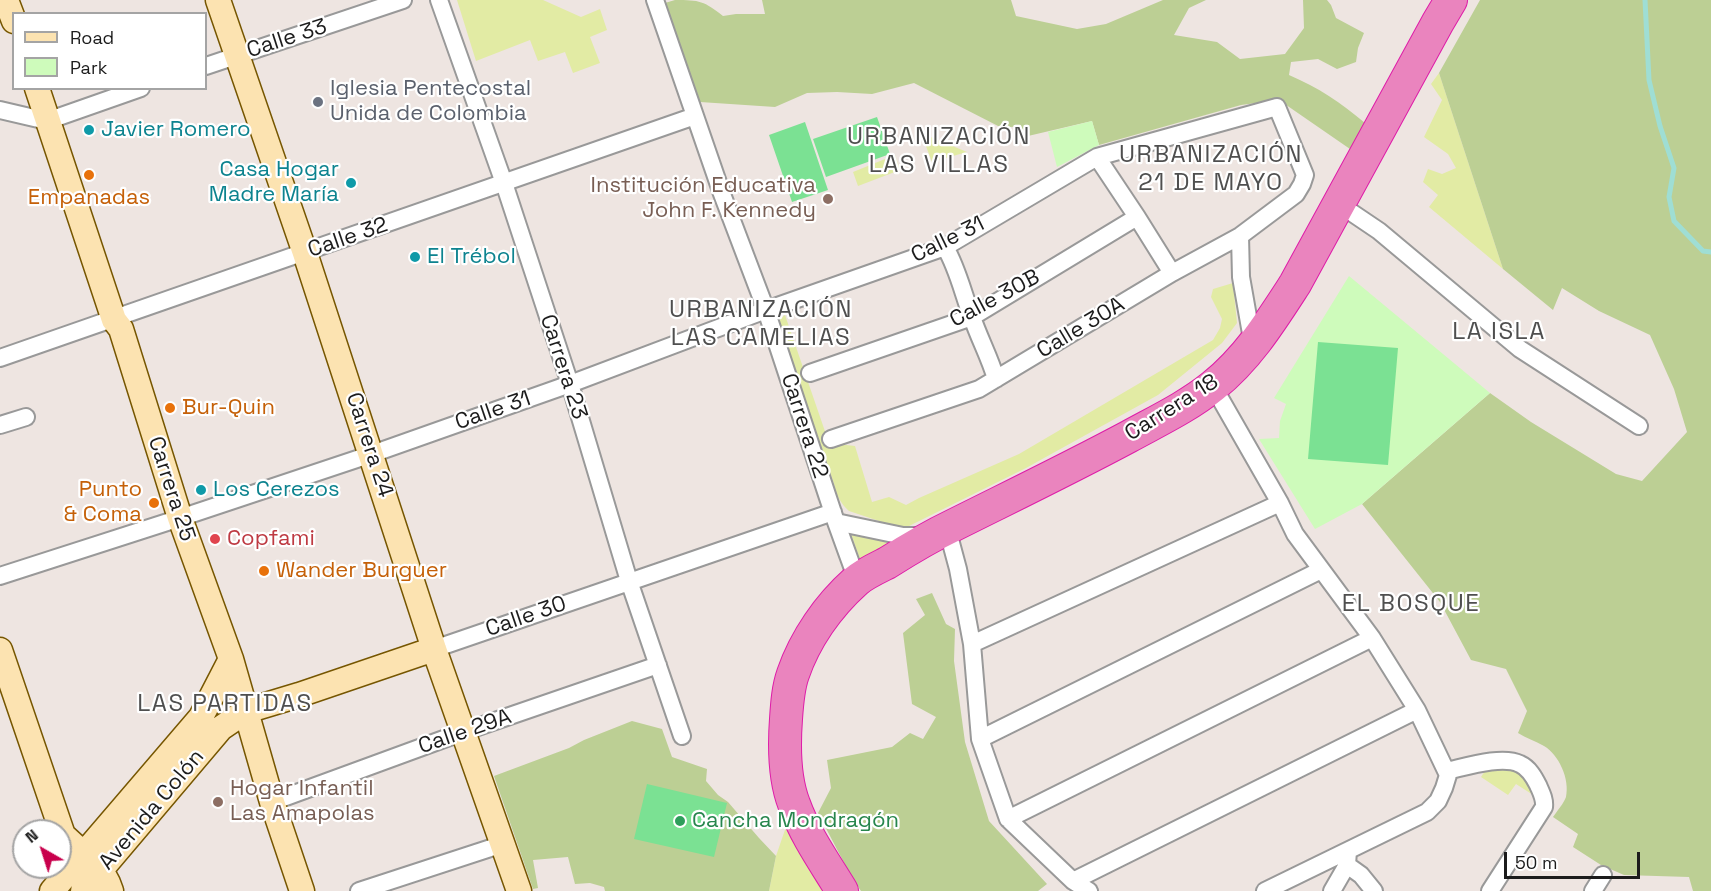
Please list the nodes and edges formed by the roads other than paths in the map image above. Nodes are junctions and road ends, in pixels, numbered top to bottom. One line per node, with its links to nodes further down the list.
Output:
1 (6, 0): 7 (main road)
2 (218, 0): 8 (main road, Carrera 24)
3 (403, 0): 8 (street, Calle 33)
4 (439, 0): 17 (street, Carrera 23)
5 (655, 0): 13 (street, Carrera 22)
6 (1451, 0): 18 (highway, Carrera 18)
7 (12, 16)
8 (236, 56): 9 (street, Calle 33); 22 (main road, Carrera 24)
9 (207, 66)
10 (37, 90): 14 (main road, Carrera 25)
11 (135, 90): 14 (street)
12 (0, 110): 14 (street)
13 (695, 116): 17 (street, Calle 32); 24 (street, Carrera 22)
14 (47, 120): 26 (main road, Carrera 25)
15 (1096, 156): 16 (street, Calle 31); 19 (street); 21 (street, Calle 31)
16 (1305, 175): 20 (street, Calle 30A)
17 (504, 183): 22 (street, Calle 32); 31 (street, Carrera 23)
18 (1339, 204): 27 (highway, Carrera 18); 35 (street)
19 (1137, 217): 23 (street); 25 (street, Calle 30B)
20 (1240, 236): 23 (street, Calle 30A); 27 (street)
21 (945, 247): 24 (street, Calle 31); 25 (street)
22 (305, 253): 26 (street, Calle 32); 37 (main road, Carrera 24)
23 (1172, 273): 30 (street, Calle 30A)
24 (766, 310): 31 (street, Calle 31); 39 (street, Carrera 22)
25 (972, 317): 29 (street, Calle 30B); 30 (street)
26 (114, 320): 28 (street, Calle 32); 40 (main road, Carrera 25)
27 (1254, 346): 32 (highway, Carrera 18)
28 (0, 358)
29 (810, 373)
30 (996, 379): 36 (street, Calle 30A)
31 (570, 384): 37 (street, Calle 31); 45 (street, Carrera 23)
32 (1213, 386): 38 (street); 41 (highway, Carrera 18)
33 (26, 417): 34 (street)
34 (0, 425)
35 (1639, 426)
36 (831, 439)
37 (372, 453): 40 (street, Calle 31); 48 (main road, Carrera 24)
38 (1280, 503): 42 (street); 47 (street)
39 (835, 517): 41 (street); 44 (street, Carrera 22); 45 (street, Calle 30)
40 (180, 518): 43 (street, Calle 31); 50 (main road, Carrera 25)
41 (939, 532): 44 (highway, Carrera 18); 47 (street)
42 (1321, 570): 46 (street); 57 (street)
43 (0, 576)
44 (857, 580): 71 (highway)
45 (629, 581): 48 (street, Calle 30); 51 (street, Carrera 23)
46 (1372, 638): 52 (street); 60 (street)
47 (972, 644): 57 (street)
48 (434, 649): 53 (main road, Calle 30); 55 (main road, Carrera 24)
49 (0, 650): 63 (main road)
50 (231, 659): 53 (main road, Carrera 25); 63 (main road, Avenida Colón)
51 (658, 665): 55 (street, Calle 29A); 56 (street, Carrera 23)
52 (1417, 710): 58 (street); 65 (street)
53 (246, 711): 54 (main road, Calle 30); 59 (main road, Carrera 25)
54 (221, 728): 63 (main road, Avenida Colón)
55 (463, 732): 59 (street, Calle 29A); 61 (main road, Carrera 24)
56 (682, 736)
57 (980, 739): 60 (street)
58 (1446, 771): 62 (street); 76 (street)
59 (272, 801): 68 (main road, Carrera 25)
60 (1008, 819): 65 (street)
61 (503, 844): 69 (street); 70 (main road, Carrera 24)
62 (1347, 858): 73 (street); 74 (street); 75 (street)
63 (98, 872): 66 (main road, Avenida Colón); 67 (main road, Avenida Colón)
64 (1603, 876): 77 (street)
65 (1073, 881): 72 (street)
66 (52, 891)
67 (82, 891)
68 (302, 891)
69 (359, 891)
70 (519, 891)
71 (843, 891)
72 (1089, 891)
73 (1265, 891)
74 (1332, 891)
75 (1374, 891)
76 (1490, 891)
77 (1593, 891)

